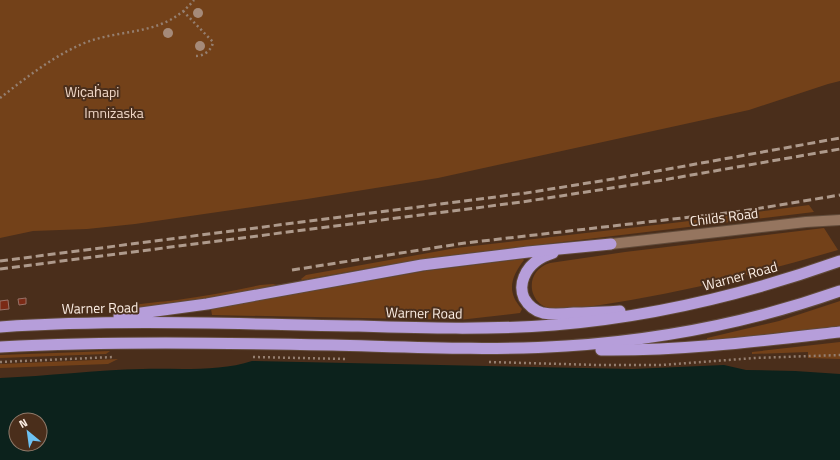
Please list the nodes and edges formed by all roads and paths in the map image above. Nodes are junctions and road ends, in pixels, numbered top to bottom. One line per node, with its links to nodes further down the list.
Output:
1 (194, 0): 2 (path)
2 (183, 11): 3 (path); 4 (path)
3 (196, 56)
4 (0, 98)
5 (840, 220): 6 (street, Childs Road)
6 (611, 244): 9 (highway); 10 (highway)
7 (840, 261): 9 (highway, Warner Road)
8 (840, 291): 14 (highway)
9 (670, 309): 10 (highway, Warner Road)
10 (58, 324): 11 (highway, Warner Road)
11 (0, 327)
12 (840, 332): 14 (highway)
13 (0, 346): 14 (highway)
14 (505, 348)
15 (840, 355): 17 (path)
16 (118, 356): 18 (path)
17 (808, 356)
18 (0, 362)

